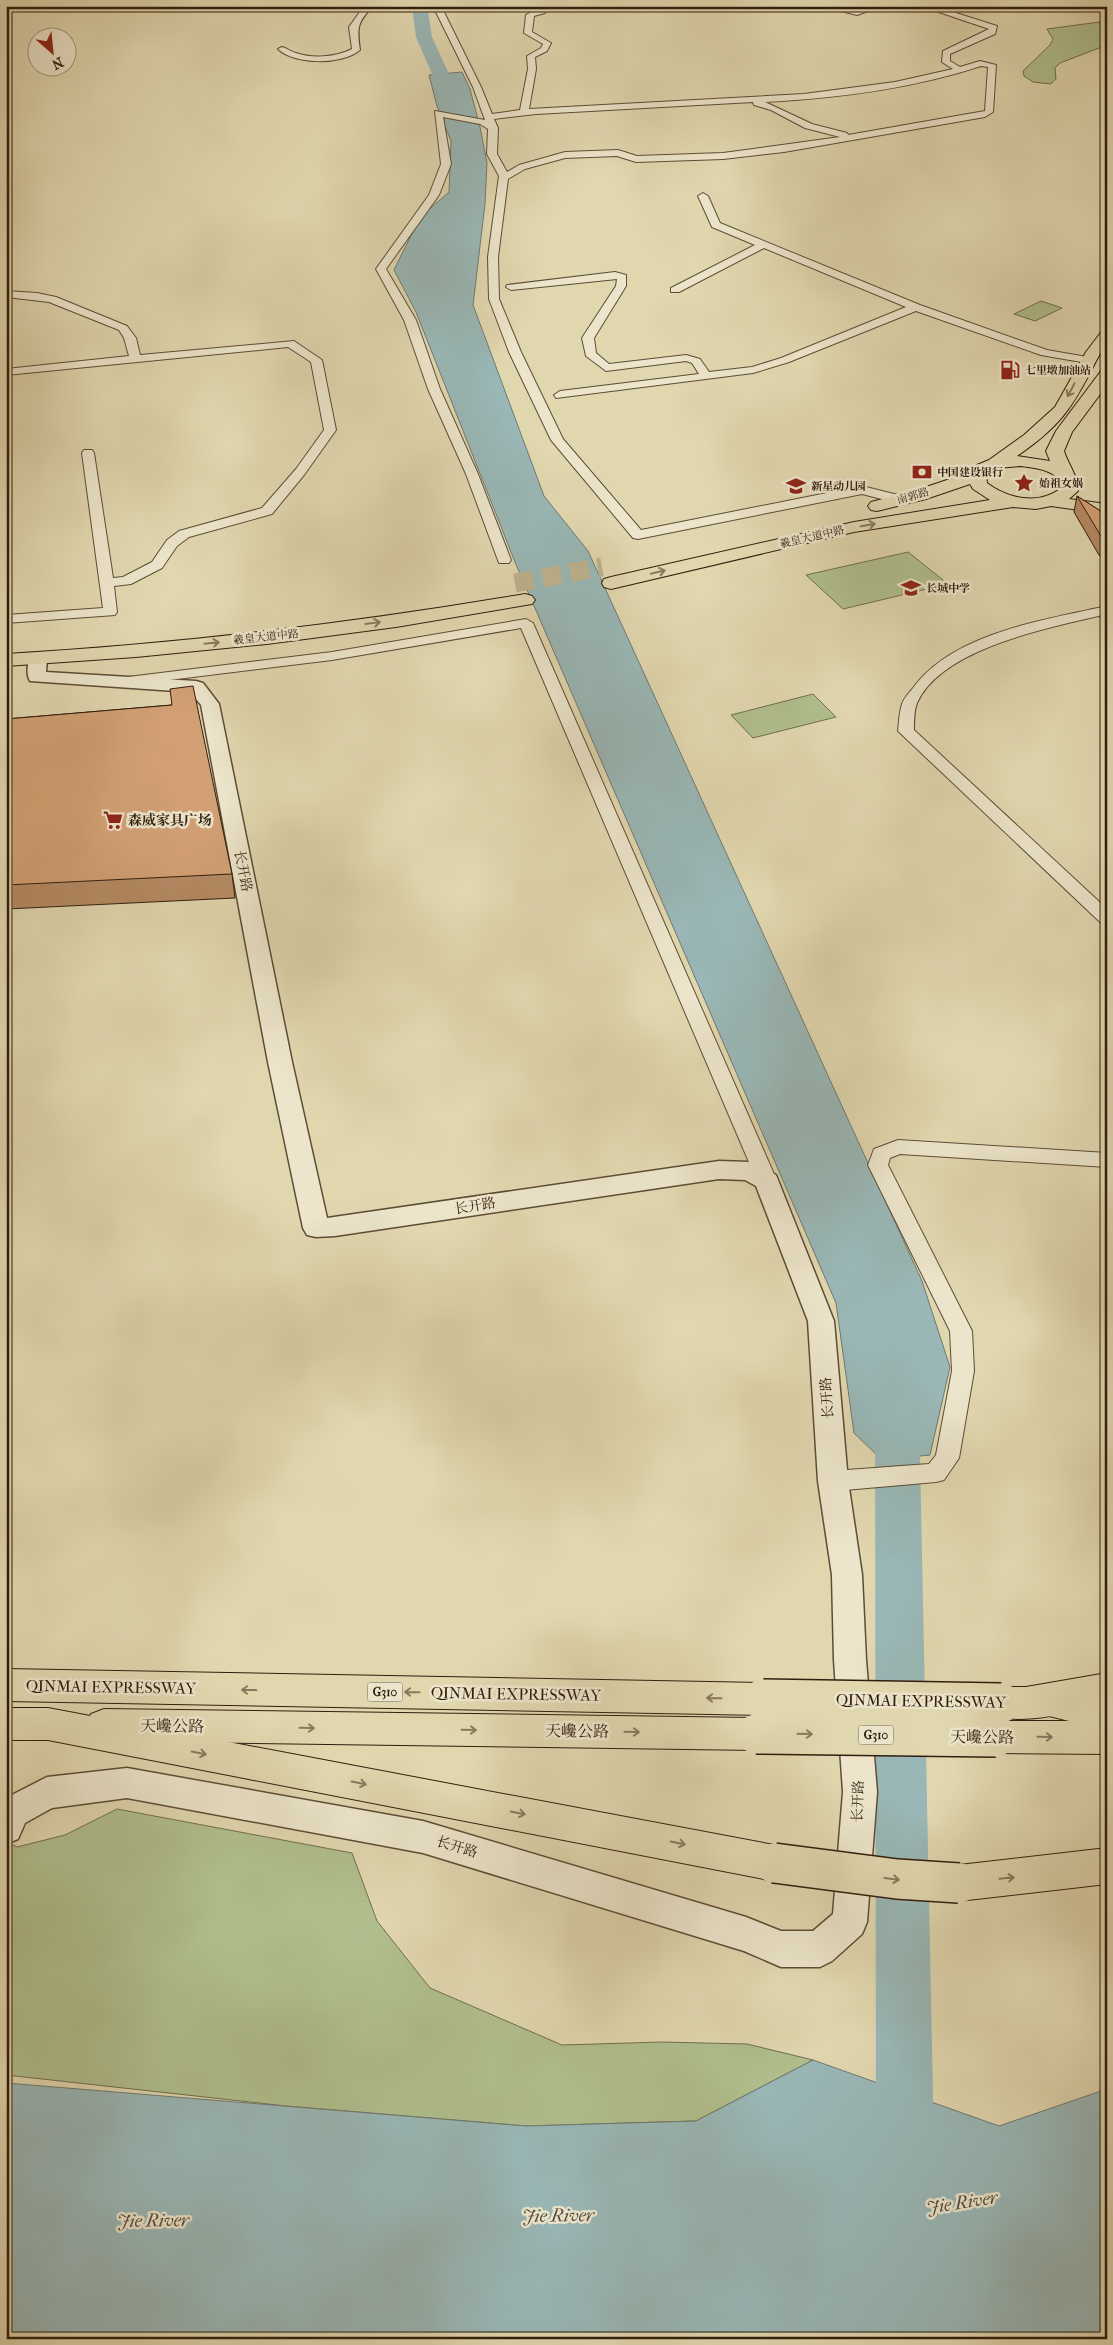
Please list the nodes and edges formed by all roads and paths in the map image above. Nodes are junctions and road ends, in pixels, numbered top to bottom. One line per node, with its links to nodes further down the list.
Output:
1 (369, 6): 7 (street)
2 (437, 6): 10 (street)
3 (546, 6): 9 (street)
4 (843, 6): 5 (street)
5 (878, 6)
6 (925, 6): 8 (street)
7 (282, 49)
8 (960, 70): 9 (street); 11 (street)
9 (524, 113): 10 (street)
10 (490, 122): 11 (street); 12 (street); 36 (street)
11 (850, 137): 12 (street)
12 (504, 178): 31 (street)
13 (703, 196): 14 (street)
14 (764, 244): 16 (street); 18 (street)
15 (511, 287): 24 (street)
16 (675, 290)
17 (6, 294): 20 (street)
18 (916, 307): 21 (street); 24 (street)
19 (1107, 334): 21 (main road, 南郭路)
20 (135, 358): 22 (street); 38 (street)
21 (1087, 360): 27 (main road, 南郭路, one-way to 27)
22 (6, 372)
23 (1107, 374): 29 (main road)
24 (706, 376): 25 (street)
25 (560, 395)
26 (88, 453): 38 (street)
27 (996, 464): 28 (main road, 南郭路); 29 (main road)
28 (977, 476): 31 (main road, 南郭路); 32 (main road)
29 (1067, 480): 30 (main road); 33 (main road)
30 (1107, 497)
31 (901, 500): 35 (main road, 南郭路)
32 (1015, 501): 33 (main road); 39 (main road, 羲皇大道中路, one-way to 32)
33 (1044, 502): 34 (main road)
34 (1107, 508)
35 (848, 513): 37 (main road, 羲皇大道中路)
36 (504, 560)
37 (620, 563)
38 (107, 583): 43 (street)
39 (610, 583)
40 (496, 586): 44 (main road, 羲皇大道中路)
41 (524, 600): 45 (main road, 羲皇大道中路, one-way to 41)
42 (1107, 610): 48 (street)
43 (6, 619)
44 (6, 648)
45 (38, 658): 46 (main road, 羲皇大道中路); 47 (street, 长开路)
46 (6, 660)
47 (128, 680): 50 (street); 50 (street, 长开路)
48 (1107, 919)
49 (1107, 1160): 51 (street)
50 (767, 1181): 51 (street, 长开路)
51 (833, 1481): 59 (street, 长开路)
52 (6, 1685): 54 (main road, QINMAI EXPRESSWAY / G310, one-way to 52, bridge)
53 (1107, 1690): 54 (main road)
54 (1013, 1703): 55 (main road, G310)
55 (1107, 1707)
56 (6, 1724): 57 (main road, G310)
57 (48, 1724): 58 (main road, 天巉公路 / G310, one-way to 58, bridge); 60 (main road, one-way to 60, bridge)
58 (1107, 1738)
59 (6, 1828)
60 (1107, 1866)

